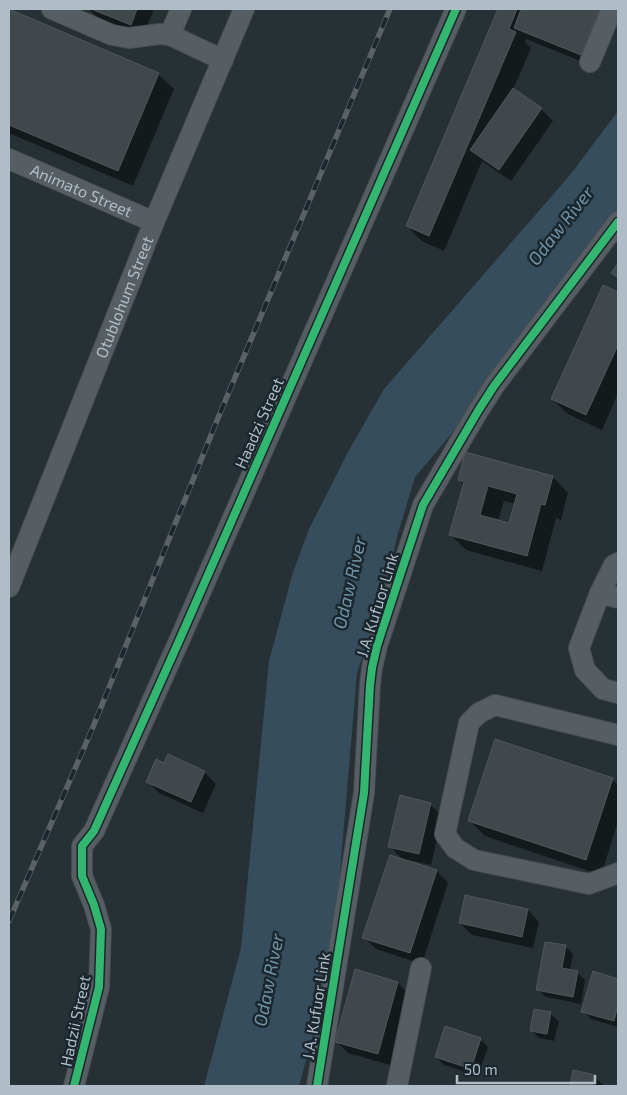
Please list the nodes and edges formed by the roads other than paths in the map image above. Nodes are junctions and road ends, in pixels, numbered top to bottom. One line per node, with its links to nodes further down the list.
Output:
1 (52, 9): 6 (street)
2 (181, 9): 6 (street)
3 (244, 9): 7 (street, Otublohum Street)
4 (456, 9): 17 (street, Haadzi Street)
5 (612, 9): 8 (street)
6 (170, 35): 7 (street)
7 (223, 60): 10 (street, Otublohum Street)
8 (590, 62)
9 (9, 160): 10 (street, Animato Street)
10 (154, 222): 13 (street, Otublohum Street)
11 (618, 222): 21 (street, J.A. Kufuor Link)
12 (618, 563): 14 (street)
13 (9, 587)
14 (609, 596): 15 (street)
15 (618, 693)
16 (618, 735): 18 (street)
17 (82, 846): 20 (street, Hadzii Street)
18 (618, 873)
19 (421, 968): 22 (street)
20 (74, 1086)
21 (317, 1086)
22 (397, 1086)

